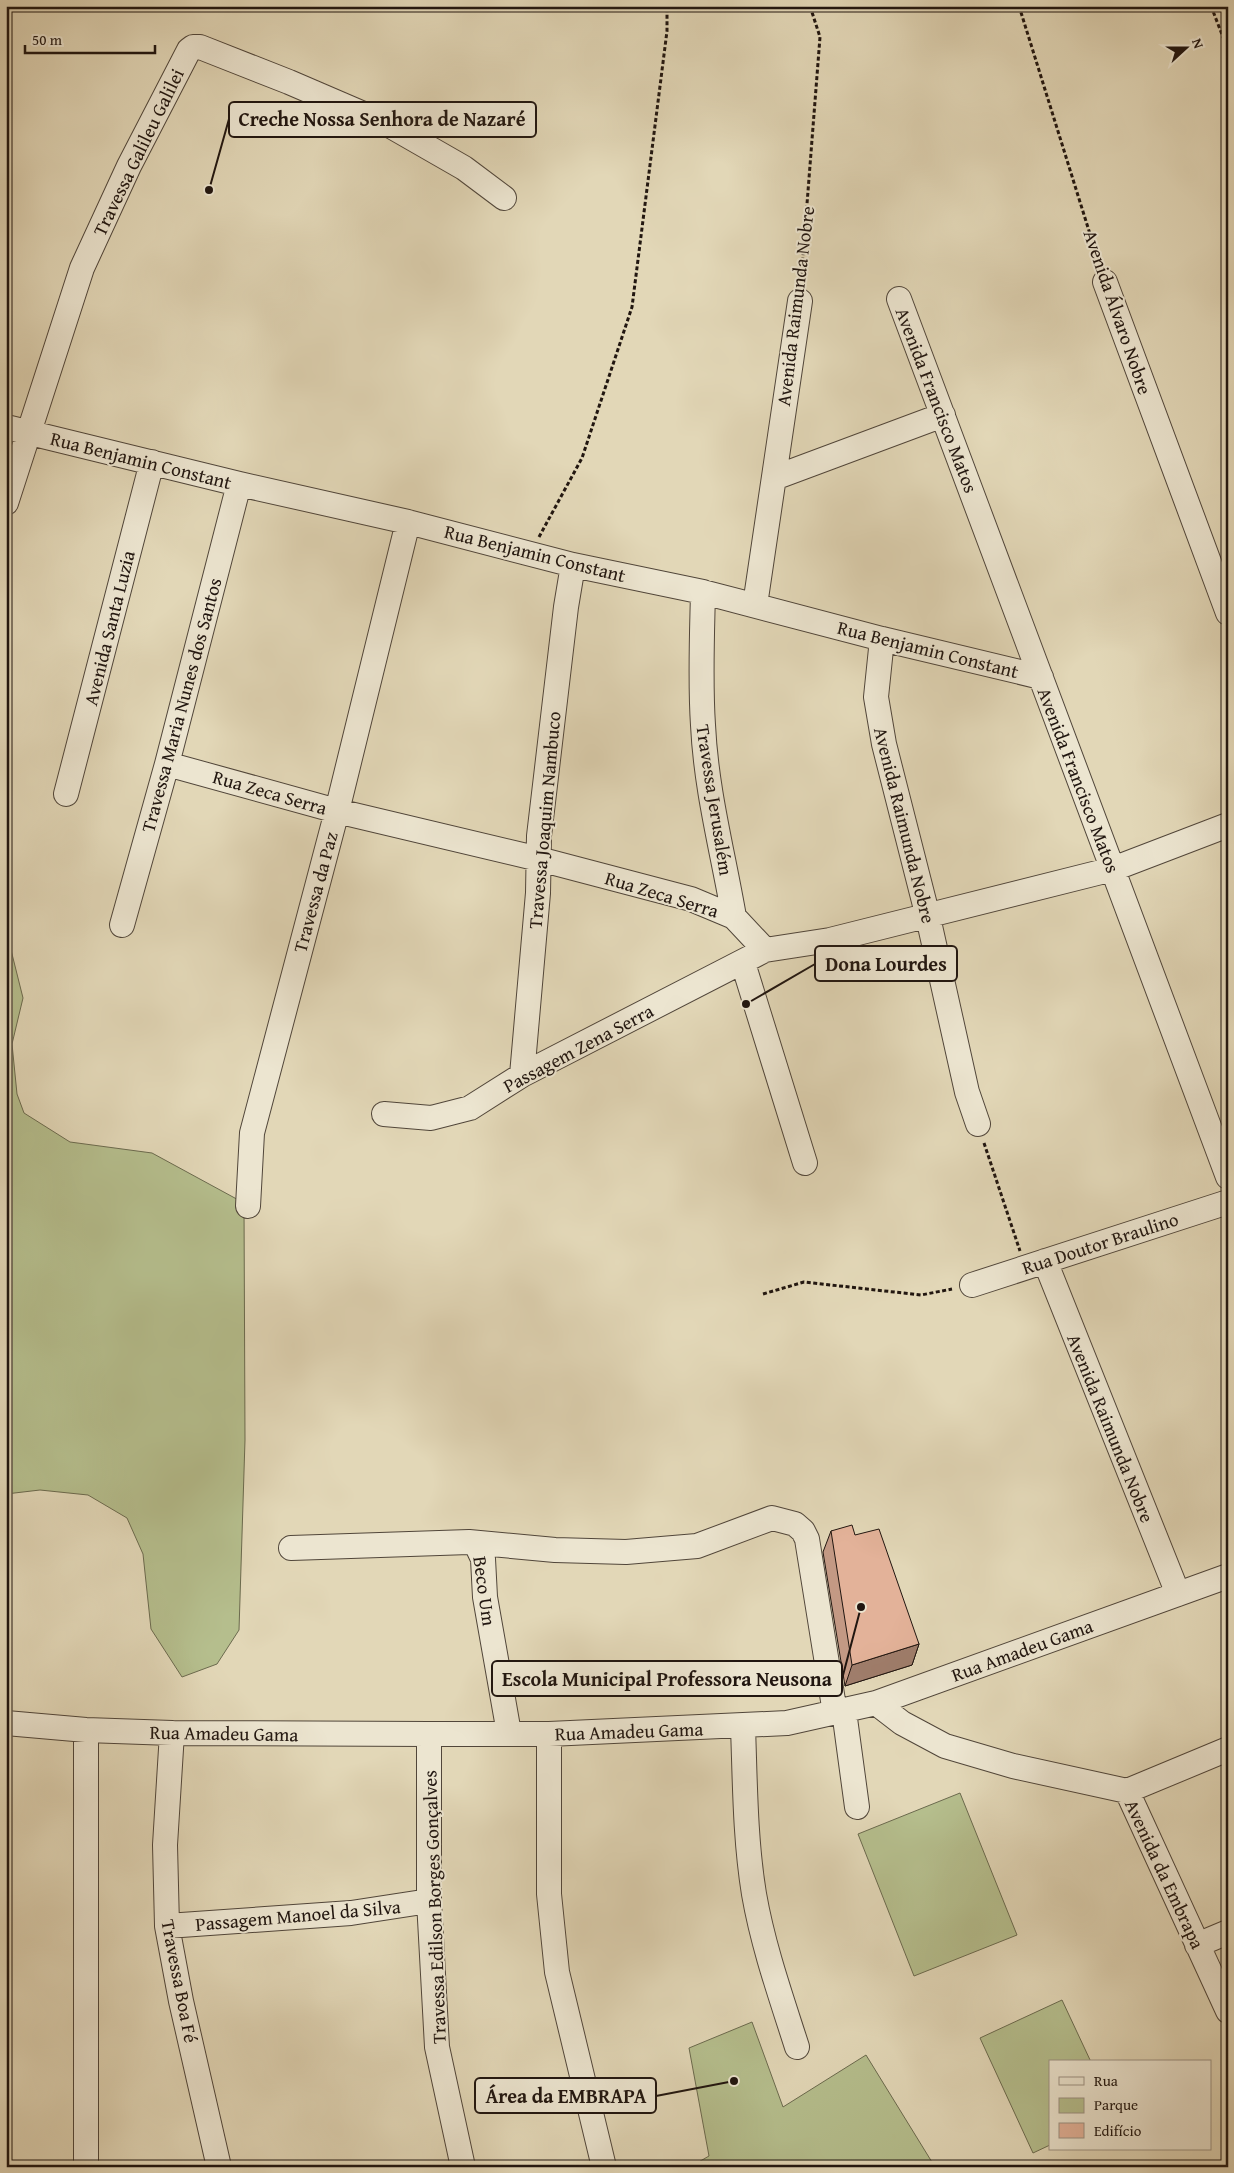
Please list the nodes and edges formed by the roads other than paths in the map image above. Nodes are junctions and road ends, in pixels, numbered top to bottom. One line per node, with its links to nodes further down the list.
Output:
1 (504, 198): 6 (street, Travessa Galileu Galilei)
2 (1105, 282): 15 (street, Avenida Álvaro Nobre)
3 (899, 299): 5 (street, Avenida Francisco Matos)
4 (800, 301): 8 (street, Avenida Raimunda Nobre)
5 (943, 414): 8 (street); 17 (street, Avenida Francisco Matos)
6 (14, 432): 7 (street, Rua Benjamin Constant); 10 (street, Travessa Galileu Galilei)
7 (152, 462): 9 (street, Rua Benjamin Constant); 19 (street, Avenida Santa Luzia)
8 (774, 478): 14 (street, Avenida Raimunda Nobre)
9 (239, 484): 11 (street, Rua Benjamin Constant); 18 (street, Travessa Maria Nunes dos Santos)
10 (6, 503)
11 (408, 522): 12 (street, Rua Benjamin Constant); 20 (street, Travessa da Paz)
12 (573, 565): 13 (street, Rua Benjamin Constant); 22 (street, Travessa Joaquim Nambuco)
13 (703, 592): 14 (street, Rua Benjamin Constant); 24 (street, Travessa Jerusalém)
14 (755, 605): 16 (street, Rua Benjamin Constant)
15 (1228, 613)
16 (882, 638): 17 (street, Rua Benjamin Constant); 25 (street, Avenida Raimunda Nobre)
17 (1041, 677): 23 (street, Avenida Francisco Matos)
18 (168, 764): 20 (street, Rua Zeca Serra); 26 (street, Travessa Maria Nunes dos Santos)
19 (66, 794)
20 (337, 811): 22 (street, Rua Zeca Serra); 35 (street, Travessa da Paz)
21 (1228, 825): 23 (street)
22 (539, 859): 24 (street, Rua Zeca Serra); 29 (street, Travessa Joaquim Nambuco)
23 (1113, 869): 25 (street); 33 (street, Avenida Francisco Matos)
24 (734, 917): 27 (street, Rua Zeca Serra)
25 (928, 917): 27 (street); 31 (street, Avenida Raimunda Nobre)
26 (122, 925)
27 (765, 950): 28 (street, Passagem Zena Serra)
28 (743, 963): 29 (street, Passagem Zena Serra); 32 (street)
29 (522, 1075): 30 (street, Passagem Zena Serra)
30 (384, 1114)
31 (978, 1124)
32 (805, 1163)
33 (1228, 1177)
34 (1228, 1202): 36 (street, Rua Doutor Braulino)
35 (248, 1206)
36 (1035, 1265): 37 (street, Rua Doutor Braulino); 41 (street, Avenida Raimunda Nobre)
37 (972, 1285)
38 (469, 1542): 39 (street, Beco Um); 43 (street); 48 (street, Beco Um)
39 (291, 1548)
40 (1228, 1576): 41 (street, Rua Amadeu Gama)
41 (1178, 1594): 42 (street, Rua Amadeu Gama)
42 (876, 1703): 43 (street, Rua Amadeu Gama); 52 (street)
43 (839, 1712): 45 (street, Rua Amadeu Gama); 53 (street)
44 (6, 1723): 46 (street, Rua Amadeu Gama)
45 (743, 1727): 50 (street, Rua Amadeu Gama); 59 (street)
46 (86, 1730): 47 (street, Rua Amadeu Gama); 60 (street)
47 (172, 1733): 49 (street, Rua Amadeu Gama); 55 (street, Travessa Boa Fé)
48 (509, 1733): 49 (street, Rua Amadeu Gama); 50 (street, Rua Amadeu Gama)
49 (429, 1734): 54 (street, Travessa Edilson Borges Gonçalves)
50 (549, 1734): 63 (street)
51 (1228, 1749): 52 (street)
52 (1127, 1791): 57 (street, Avenida da Embrapa)
53 (857, 1807)
54 (430, 1901): 55 (street, Passagem Manoel da Silva); 62 (street, Travessa Edilson Borges Gonçalves)
55 (167, 1926): 61 (street, Travessa Boa Fé)
56 (1228, 1932): 57 (street)
57 (1198, 1945): 58 (street, Avenida da Embrapa)
58 (1228, 2012)
59 (797, 2048)
60 (86, 2167)
61 (219, 2167)
62 (462, 2167)
63 (604, 2167)

